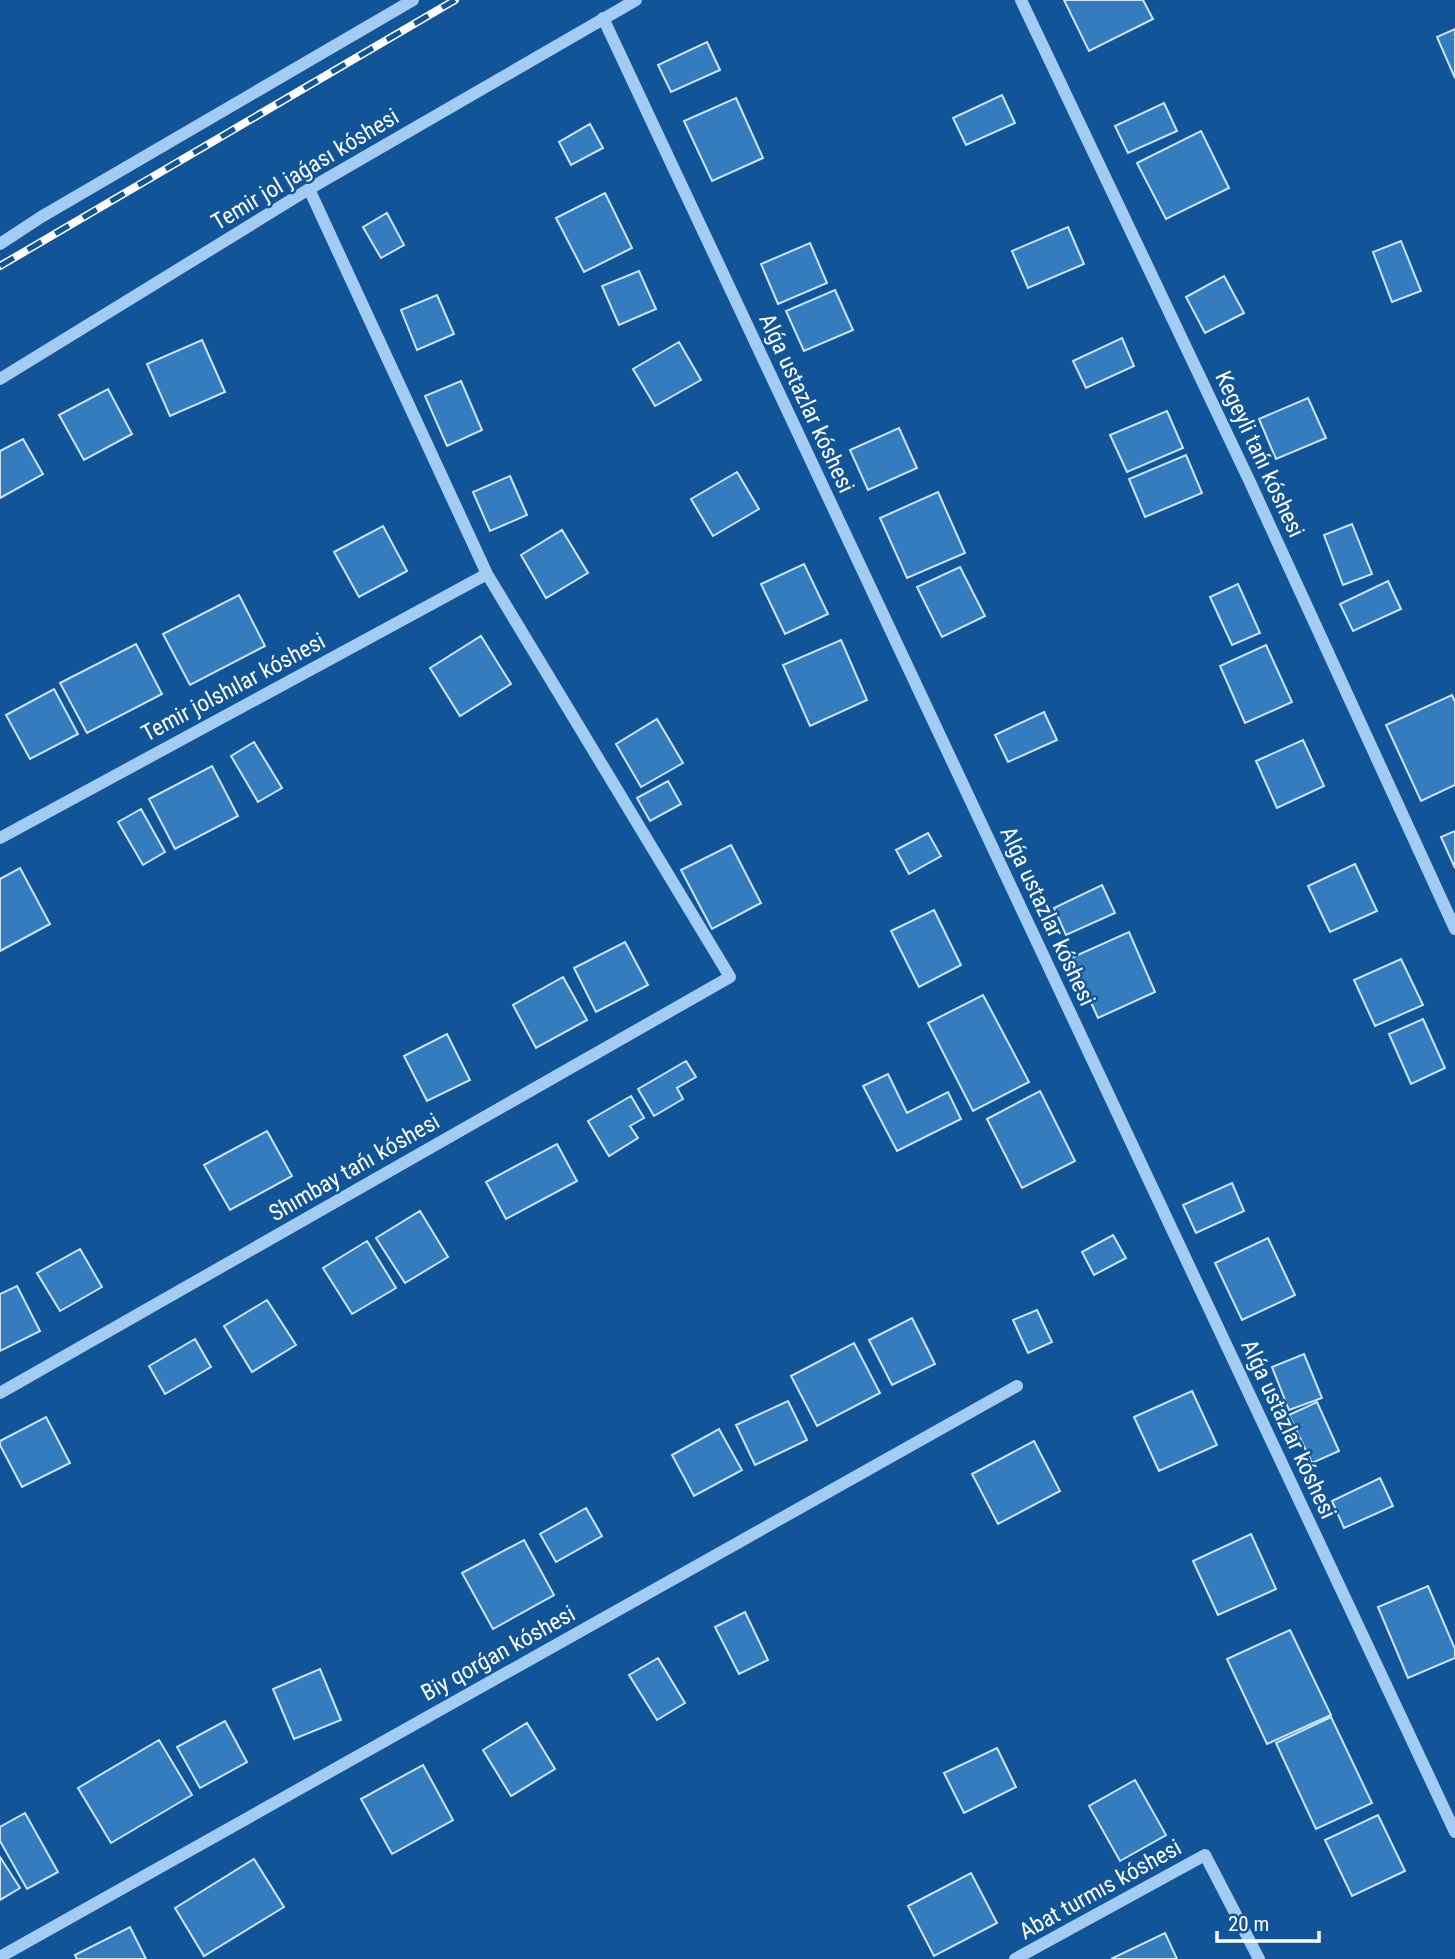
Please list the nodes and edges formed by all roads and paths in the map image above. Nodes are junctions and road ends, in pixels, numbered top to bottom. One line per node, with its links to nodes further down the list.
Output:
1 (413, 0): 6 (street)
2 (636, 0): 4 (street, Temir jol jaǵası kóshesi)
3 (1021, 0): 10 (street, Kegeyli tańı kóshesi)
4 (603, 18): 5 (street, Temir jol jaǵası kóshesi); 13 (street, Alǵa ustazlar kóshesi)
5 (309, 189): 7 (street, Temir jol jaǵası kóshesi); 8 (street)
6 (0, 244)
7 (0, 379)
8 (487, 574): 9 (street, Temir jolshılar kóshesi); 12 (street, Shımbay tańı kóshesi)
9 (0, 838)
10 (1455, 929)
11 (1017, 1386): 14 (street, Biy qorǵan kóshesi)
12 (0, 1393)
13 (1455, 1832)
14 (0, 1957)
15 (1016, 1959): 16 (street, Abat turmıs kóshesi)
16 (1259, 1959)

